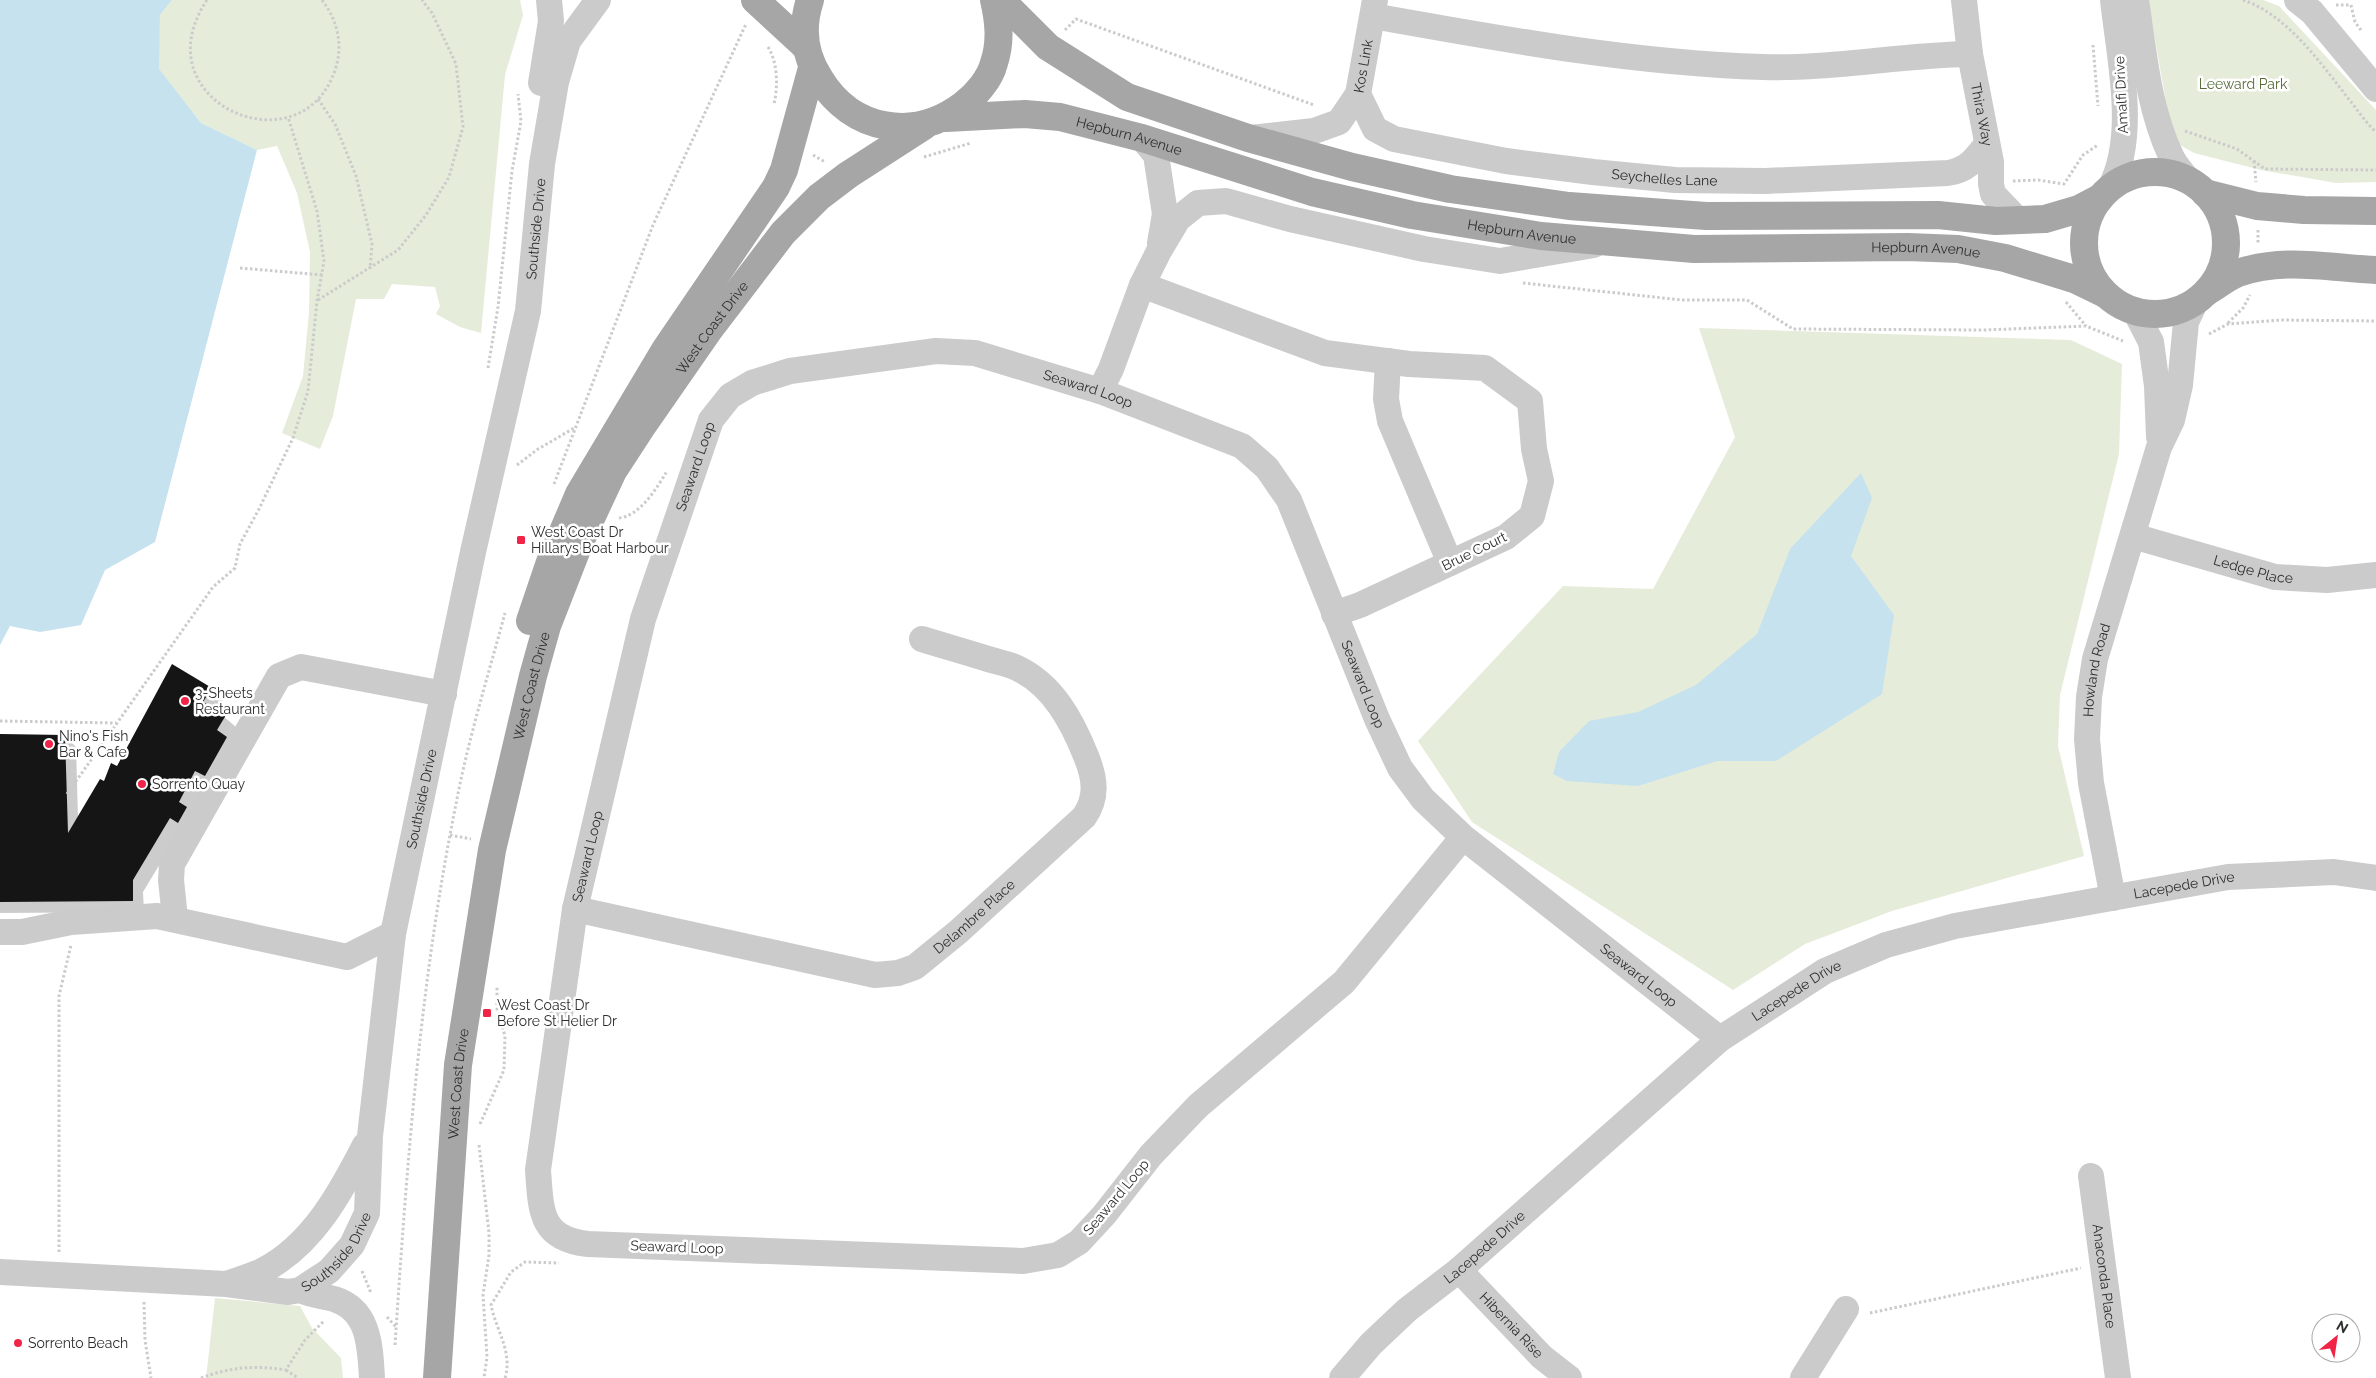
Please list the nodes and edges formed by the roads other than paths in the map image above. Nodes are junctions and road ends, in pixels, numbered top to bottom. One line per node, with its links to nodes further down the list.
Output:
1 (549, 0): 34 (street, Southside Drive)
2 (598, 0): 34 (street, Southside Drive)
3 (755, 0): 13 (main road)
4 (810, 0): 13 (main road)
5 (994, 0): 16 (main road, West Coast Drive)
6 (1000, 0): 18 (main road)
7 (1964, 0): 12 (street, Thira Way)
8 (2113, 0): 21 (street, Amalfi Drive)
9 (2136, 0): 20 (street, Amalfi Drive)
10 (2316, 4): 14 (street)
11 (1374, 8): 12 (street); 15 (street, Kos Link)
12 (1970, 54): 19 (street, Thira Way)
13 (809, 57): 16 (main road, Hepburn Avenue); 57 (main road, West Coast Drive)
14 (2376, 89)
15 (1358, 94): 18 (street, Kos Link); 19 (street, Seychelles Lane)
16 (935, 122): 17 (main road, Hepburn Avenue); 58 (main road, West Coast Drive)
17 (1142, 138): 24 (main road, Hepburn Avenue); 25 (street)
18 (1248, 138): 23 (main road)
19 (1986, 144): 23 (street, Thira Way)
20 (2197, 187): 21 (main road); 22 (main road); 29 (main road)
21 (2105, 193): 23 (main road); 28 (main road)
22 (2376, 211)
23 (2019, 221)
24 (1610, 242): 25 (street); 28 (main road, Hepburn Avenue)
25 (1159, 251): 27 (street)
26 (2376, 270): 29 (main road)
27 (1142, 285): 31 (street); 32 (street)
28 (2105, 294): 30 (main road)
29 (2202, 296): 30 (main road); 33 (street, Howland Road)
30 (2135, 310): 33 (street, Howland Road)
31 (1388, 361): 36 (street); 36 (street, Brue Court)
32 (1100, 391): 38 (street, Seaward Loop); 44 (street, Seaward Loop)
33 (2159, 447): 35 (street, Howland Road)
34 (492, 465): 40 (street, Southside Drive)
35 (2133, 536): 37 (street, Ledge Place); 43 (street, Howland Road)
36 (1450, 563): 38 (street, Brue Court)
37 (2376, 575)
38 (1334, 614): 41 (street, Seaward Loop)
39 (922, 639): 44 (street, Delambre Place)
40 (444, 694): 45 (street); 47 (street, Southside Drive)
41 (1464, 837): 44 (street, Seaward Loop); 48 (street, Seaward Loop)
42 (2376, 878): 43 (street, Lacepede Drive)
43 (2113, 898): 48 (street, Lacepede Drive)
44 (575, 909)
45 (175, 918): 46 (street); 47 (street)
46 (0, 932)
47 (394, 934): 49 (street, Southside Drive)
48 (1720, 1039): 51 (street, Lacepede Drive)
49 (370, 1136): 53 (street, Southside Drive); 54 (street, Southside Drive)
50 (2091, 1176): 62 (street, Anaconda Place)
51 (1459, 1270): 59 (street, Lacepede Drive); 60 (street, Hibernia Rise)
52 (0, 1272): 53 (street, Southside Drive)
53 (226, 1284): 54 (street, Southside Drive)
54 (300, 1290): 56 (street)
55 (1843, 1315): 61 (street)
56 (372, 1378)
57 (418, 1378)
58 (437, 1378)
59 (1342, 1378)
60 (1569, 1378)
61 (1803, 1378)
62 (2118, 1378)

